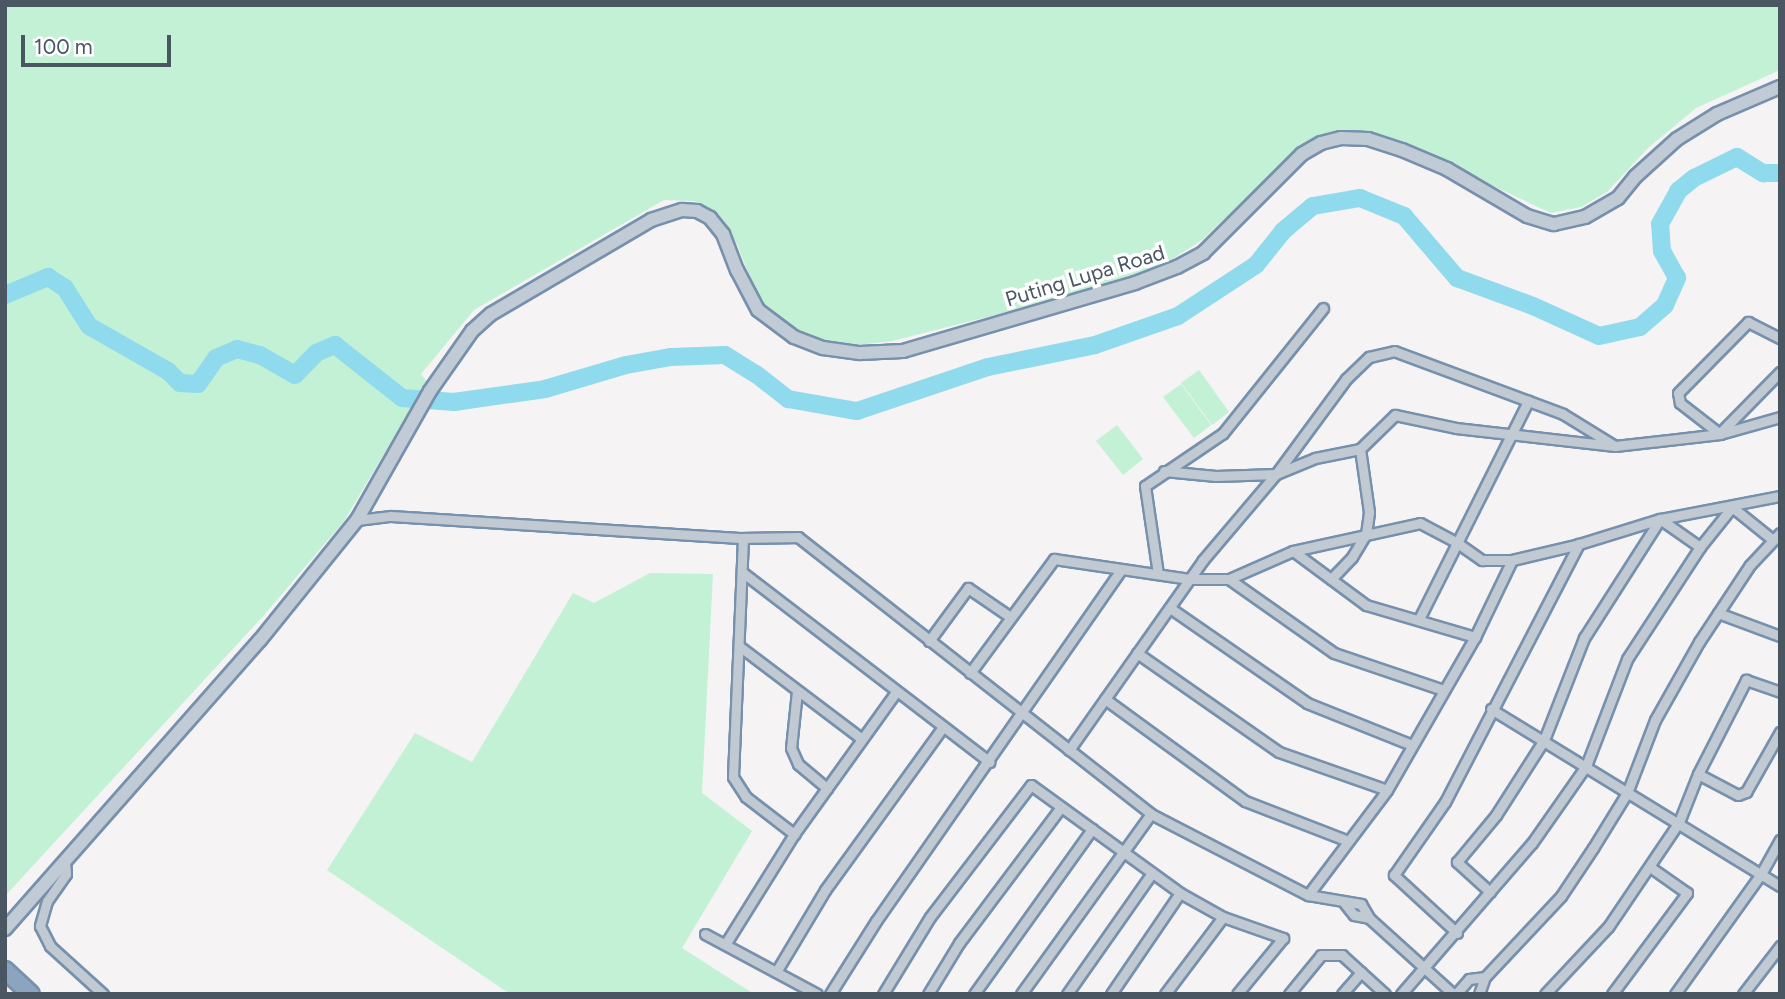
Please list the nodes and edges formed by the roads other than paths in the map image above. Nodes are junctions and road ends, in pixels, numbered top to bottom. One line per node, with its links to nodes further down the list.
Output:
1 (1780, 87): 16 (street, Puting Lupa Road)
2 (1323, 308): 11 (street)
3 (1780, 338): 8 (street)
4 (1780, 372): 8 (street)
5 (1528, 401): 7 (street); 9 (street); 12 (street)
6 (1780, 417): 8 (street)
7 (1512, 433): 9 (street); 10 (street); 20 (street)
8 (1720, 434): 9 (street)
9 (1615, 446)
10 (1360, 449): 12 (street); 17 (street)
11 (1164, 471): 12 (street); 27 (street)
12 (1276, 474): 28 (street)
13 (1780, 496): 14 (street)
14 (1732, 507): 15 (street); 18 (street); 22 (street)
15 (1660, 519): 21 (street); 22 (street); 51 (street)
16 (357, 520): 19 (street); 68 (street)
17 (1366, 534): 20 (street); 23 (street); 30 (street)
18 (1777, 537): 32 (street)
19 (743, 538): 26 (street); 37 (street)
20 (1456, 542): 24 (street); 34 (street)
21 (1579, 544): 24 (street); 46 (street)
22 (1700, 547): 55 (street)
23 (1293, 551): 29 (street); 30 (street)
24 (1512, 560): 36 (street)
25 (1122, 569): 27 (street); 33 (street); 47 (street)
26 (742, 572): 38 (street); 43 (street)
27 (1158, 574): 28 (street)
28 (1190, 579): 29 (street); 31 (street)
29 (1229, 579): 41 (street)
30 (1331, 579): 34 (street)
31 (1170, 608): 39 (street); 52 (street)
32 (1718, 613): 35 (street); 59 (street)
33 (1009, 617): 37 (street); 40 (street)
34 (1419, 619): 36 (street)
35 (1780, 636)
36 (1475, 637): 41 (street)
37 (929, 640): 40 (street)
38 (738, 646): 42 (street); 64 (street)
39 (1137, 653): 45 (street); 58 (street)
40 (970, 673): 47 (street)
41 (1443, 690): 52 (street)
42 (797, 691): 50 (street); 57 (street)
43 (896, 692): 48 (street); 50 (street)
44 (1780, 692): 56 (street)
45 (1105, 699): 53 (street); 66 (street)
46 (1491, 709): 51 (street); 78 (street)
47 (1022, 714): 53 (street); 54 (street)
48 (943, 727): 54 (street); 84 (street)
49 (1780, 732): 56 (street)
50 (862, 739): 57 (street)
51 (1544, 740): 55 (street); 73 (street)
52 (1412, 745): 58 (street)
53 (1069, 750): 61 (street)
54 (989, 762): 90 (street)
55 (1586, 766): 59 (street); 73 (street)
56 (1698, 774): 62 (street)
57 (827, 788): 64 (street)
58 (1387, 790): 66 (street)
59 (1627, 793): 62 (street); 86 (street)
60 (1061, 807): 63 (street); 91 (street); 92 (street)
61 (1151, 814): 67 (street); 75 (street)
62 (1679, 822): 69 (street); 71 (street)
63 (1092, 830): 67 (street); 93 (street)
64 (794, 834): 80 (street)
65 (1780, 840): 71 (street)
66 (1348, 841): 75 (street)
67 (1125, 853): 70 (street); 94 (street)
68 (65, 862): 77 (street); 88 (street)
69 (1650, 867): 105 (street); 106 (street)
70 (1152, 873): 74 (street); 95 (street)
71 (1761, 874): 72 (street); 107 (street)
72 (1780, 886)
73 (1490, 892): 78 (street)
74 (1180, 893): 76 (street); 96 (street)
75 (1308, 895): 82 (street)
76 (1223, 917): 97 (street); 98 (street)
77 (9, 924)
78 (1457, 933): 82 (street)
79 (705, 934): 80 (street)
80 (726, 943): 84 (street)
81 (1780, 946): 108 (street)
82 (1423, 968): 102 (street); 103 (street)
83 (5, 970): 87 (highway)
84 (776, 972): 89 (street)
85 (1361, 972): 99 (street); 100 (street); 101 (street)
86 (1485, 977): 103 (street); 104 (street)
87 (31, 994)
88 (103, 994)
89 (817, 994)
90 (830, 994)
91 (883, 994)
92 (928, 994)
93 (974, 994)
94 (1021, 994)
95 (1067, 994)
96 (1111, 994)
97 (1165, 994)
98 (1237, 994)
99 (1289, 994)
100 (1342, 994)
101 (1385, 994)
102 (1401, 994)
103 (1455, 994)
104 (1479, 994)
105 (1545, 994)
106 (1612, 994)
107 (1675, 994)
108 (1743, 994)

